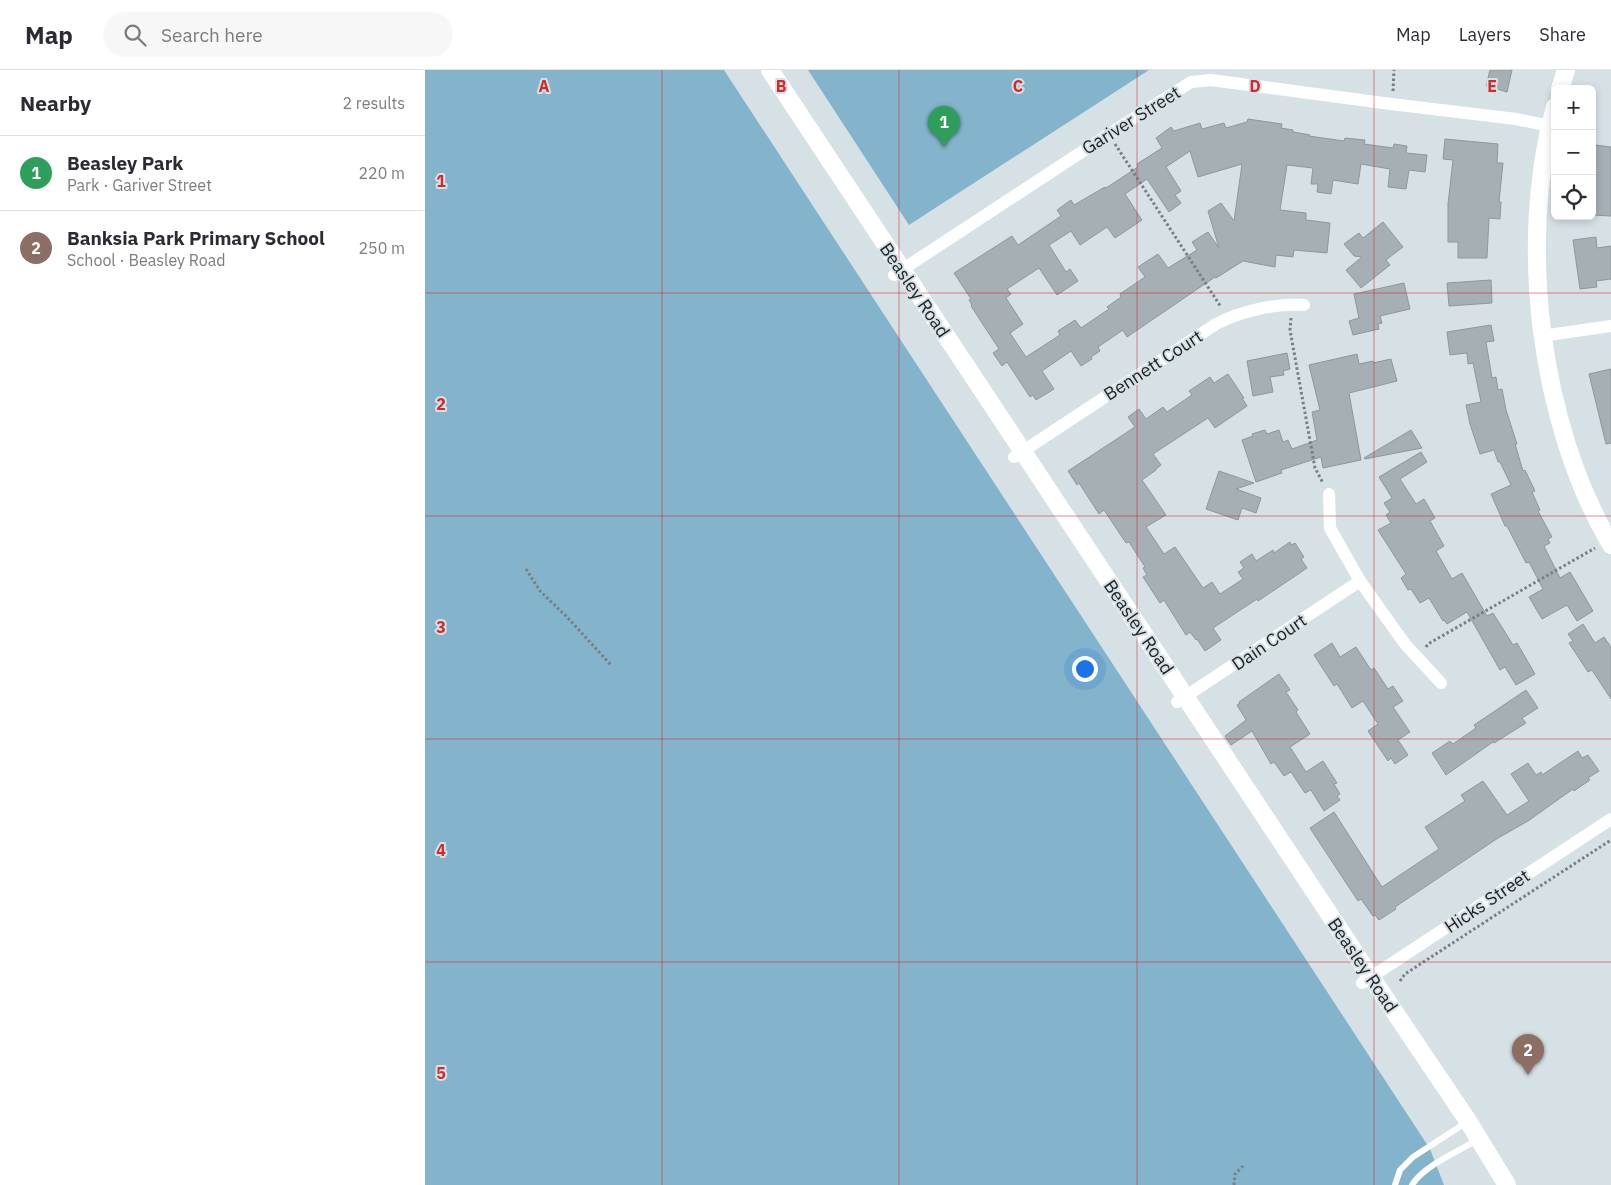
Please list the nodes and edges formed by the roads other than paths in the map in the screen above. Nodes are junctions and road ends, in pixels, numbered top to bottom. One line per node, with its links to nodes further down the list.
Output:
1 (758, 70): 8 (main road, Beasley Road)
2 (771, 70): 8 (main road, Beasley Road)
3 (1566, 70): 5 (main road)
4 (1191, 76): 7 (street, Gariver Street); 8 (street, Gariver Street)
5 (1561, 85)
6 (1551, 122): 7 (main road)
7 (1550, 126): 11 (main road)
8 (898, 273): 12 (main road, Beasley Road)
9 (1298, 304): 12 (street, Bennett Court)
10 (1611, 326): 11 (street)
11 (1542, 336): 14 (main road)
12 (1018, 454): 17 (main road, Beasley Road)
13 (1329, 494): 15 (street)
14 (1610, 543)
15 (1360, 581): 16 (street); 17 (street, Dain Court)
16 (1441, 683)
17 (1181, 699): 19 (main road, Beasley Road)
18 (1611, 819): 19 (street, Hicks Street)
19 (1367, 980): 20 (main road, Beasley Road)
20 (1464, 1124): 21 (main road, Beasley Road); 22 (lane)
21 (1475, 1141): 23 (lane); 24 (main road, Beasley Road); 25 (main road, Beasley Road)
22 (1395, 1185)
23 (1412, 1185)
24 (1493, 1185)
25 (1507, 1185)

